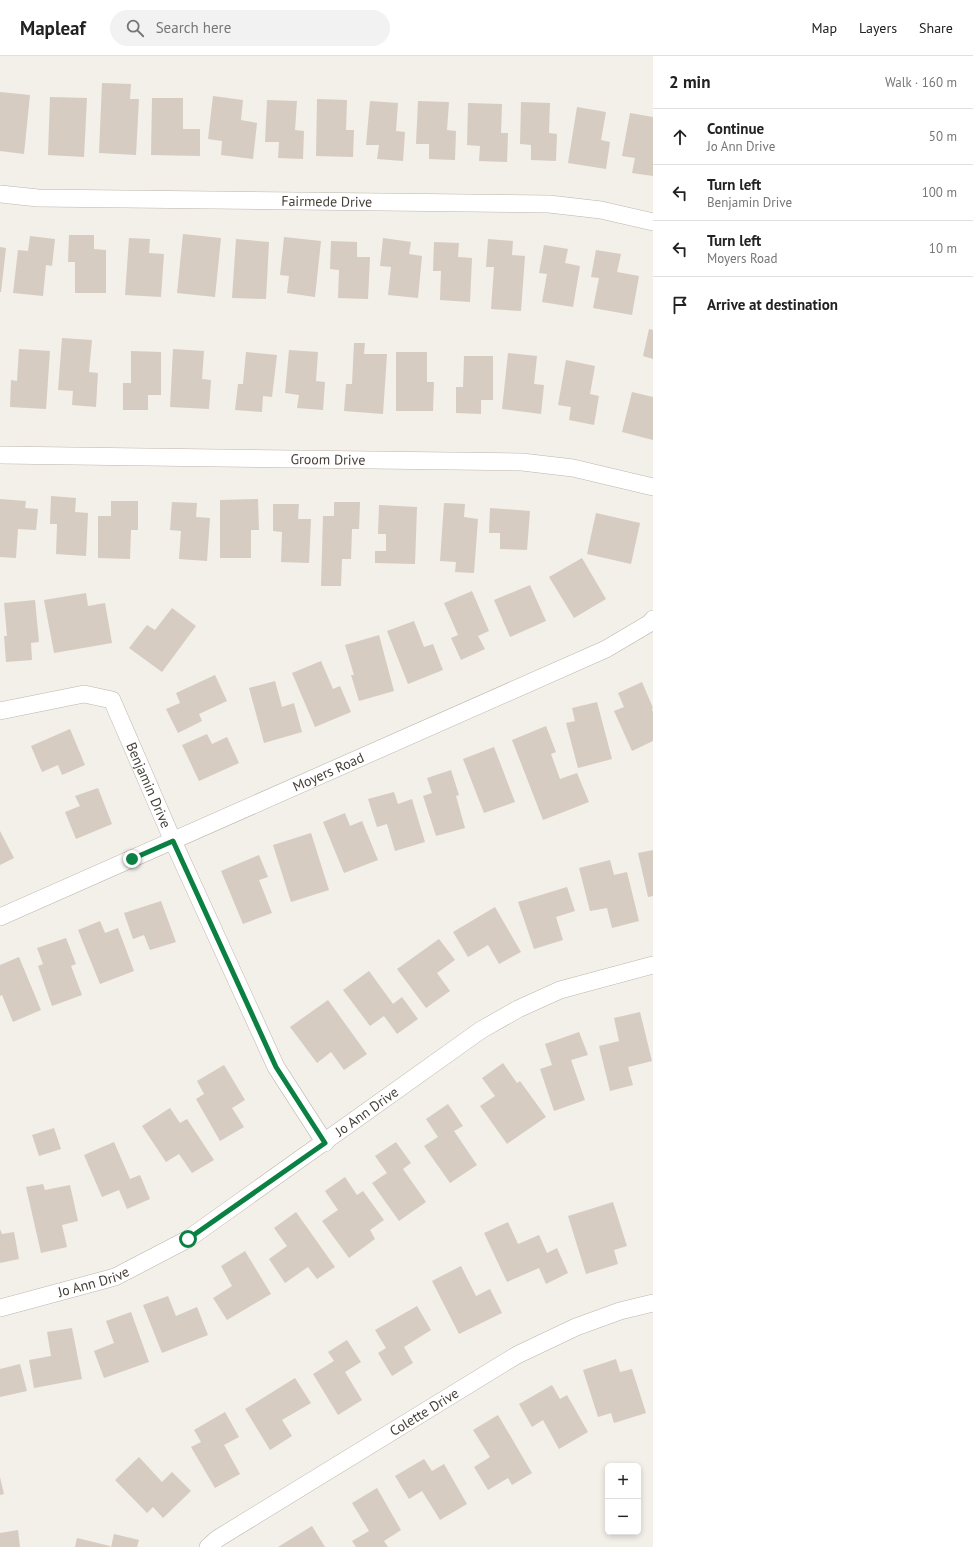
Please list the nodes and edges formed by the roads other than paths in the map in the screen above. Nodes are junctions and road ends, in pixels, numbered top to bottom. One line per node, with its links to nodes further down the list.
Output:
1 (0, 194): 2 (street, Fairmede Drive)
2 (653, 222)
3 (0, 455): 4 (street, Groom Drive)
4 (653, 487)
5 (653, 619): 7 (street, Moyers Road)
6 (0, 711): 7 (street, Benjamin Drive)
7 (173, 841): 8 (street, Moyers Road); 10 (street, Benjamin Drive)
8 (0, 918)
9 (653, 965): 10 (street, Jo Ann Drive)
10 (325, 1143): 12 (street, Jo Ann Drive)
11 (653, 1303): 13 (street, Colette Drive)
12 (0, 1308)
13 (208, 1547)

